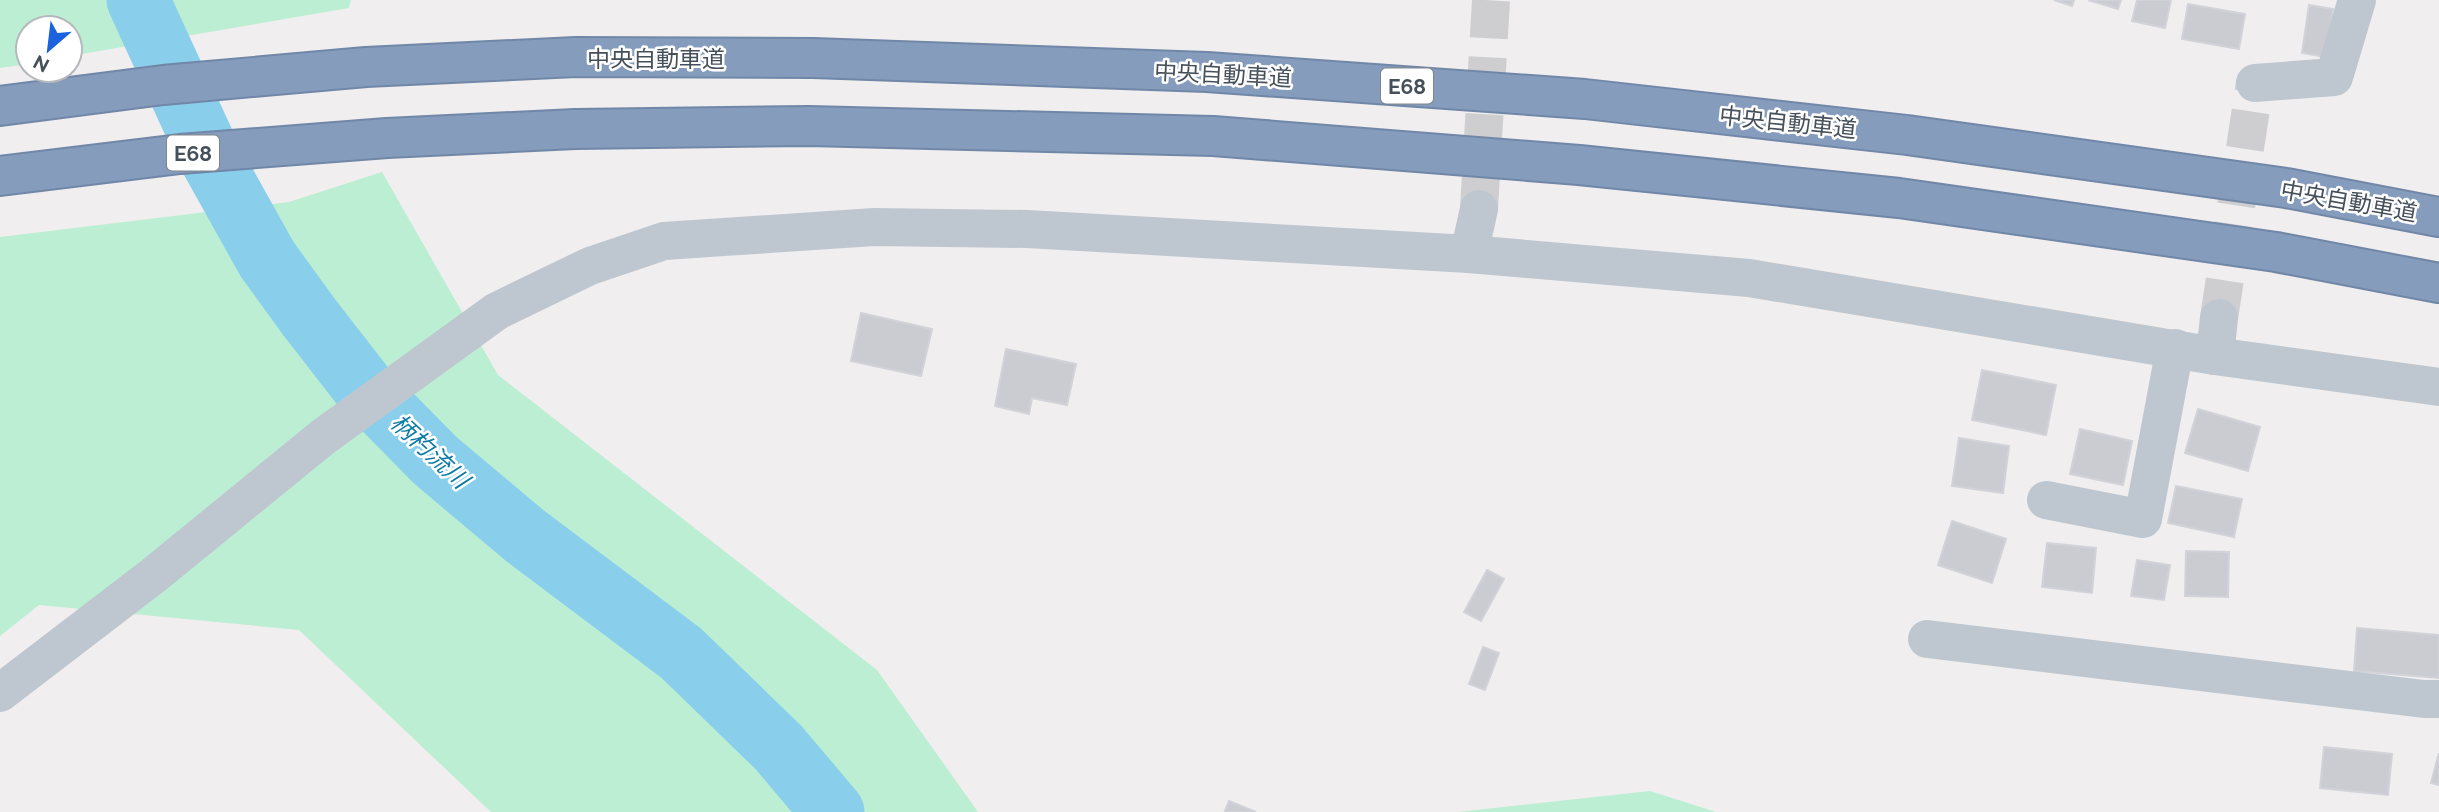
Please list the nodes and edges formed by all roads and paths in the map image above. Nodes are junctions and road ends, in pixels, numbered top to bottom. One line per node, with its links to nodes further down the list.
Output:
1 (2357, 0): 2 (street)
2 (2255, 83)
3 (0, 106): 6 (highway, 中央自動車道 / E68)
4 (0, 176): 8 (highway, E68)
5 (1479, 209): 7 (street)
6 (2439, 217)
7 (1469, 254): 10 (street); 15 (street)
8 (2439, 283)
9 (2219, 318): 11 (street)
10 (2175, 348): 11 (street); 13 (street)
11 (2215, 355): 12 (street)
12 (2439, 387)
13 (2046, 500)
14 (1927, 639): 16 (street)
15 (0, 693)
16 (2439, 699)

